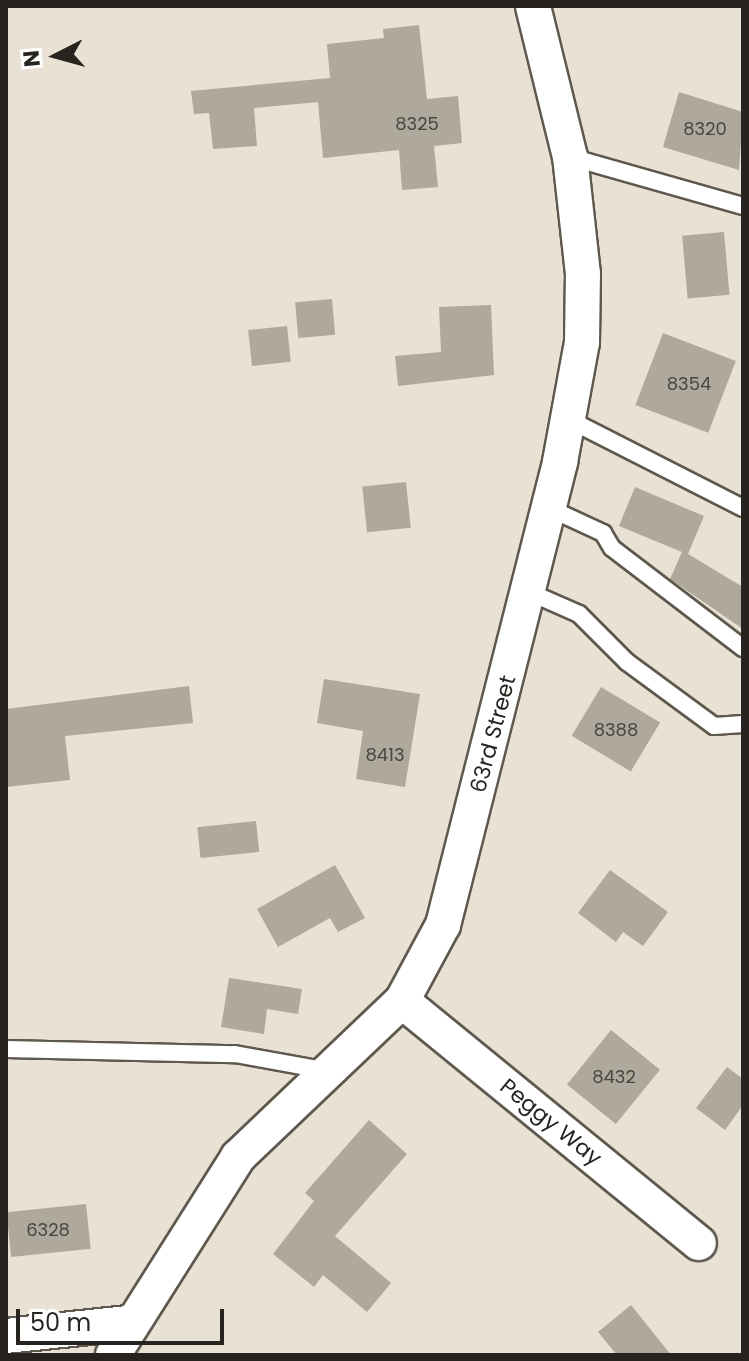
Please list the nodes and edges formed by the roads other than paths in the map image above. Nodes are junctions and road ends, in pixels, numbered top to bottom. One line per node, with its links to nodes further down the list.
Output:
1 (533, 6): 2 (street, 63rd Street)
2 (570, 157): 3 (lane); 4 (street, 63rd Street)
3 (743, 206)
4 (568, 419): 5 (street, 63rd Street); 6 (lane)
5 (549, 508): 7 (street, 63rd Street); 8 (lane)
6 (743, 508)
7 (529, 592): 9 (lane); 10 (street, 63rd Street)
8 (743, 648)
9 (743, 724)
10 (402, 1001): 12 (street, 63rd Street); 13 (street, Peggy Way)
11 (6, 1049): 12 (lane)
12 (331, 1071): 14 (street, 63rd Street)
13 (699, 1243)
14 (128, 1323): 15 (street); 16 (street, 63rd Street)
15 (6, 1336)
16 (113, 1355)

